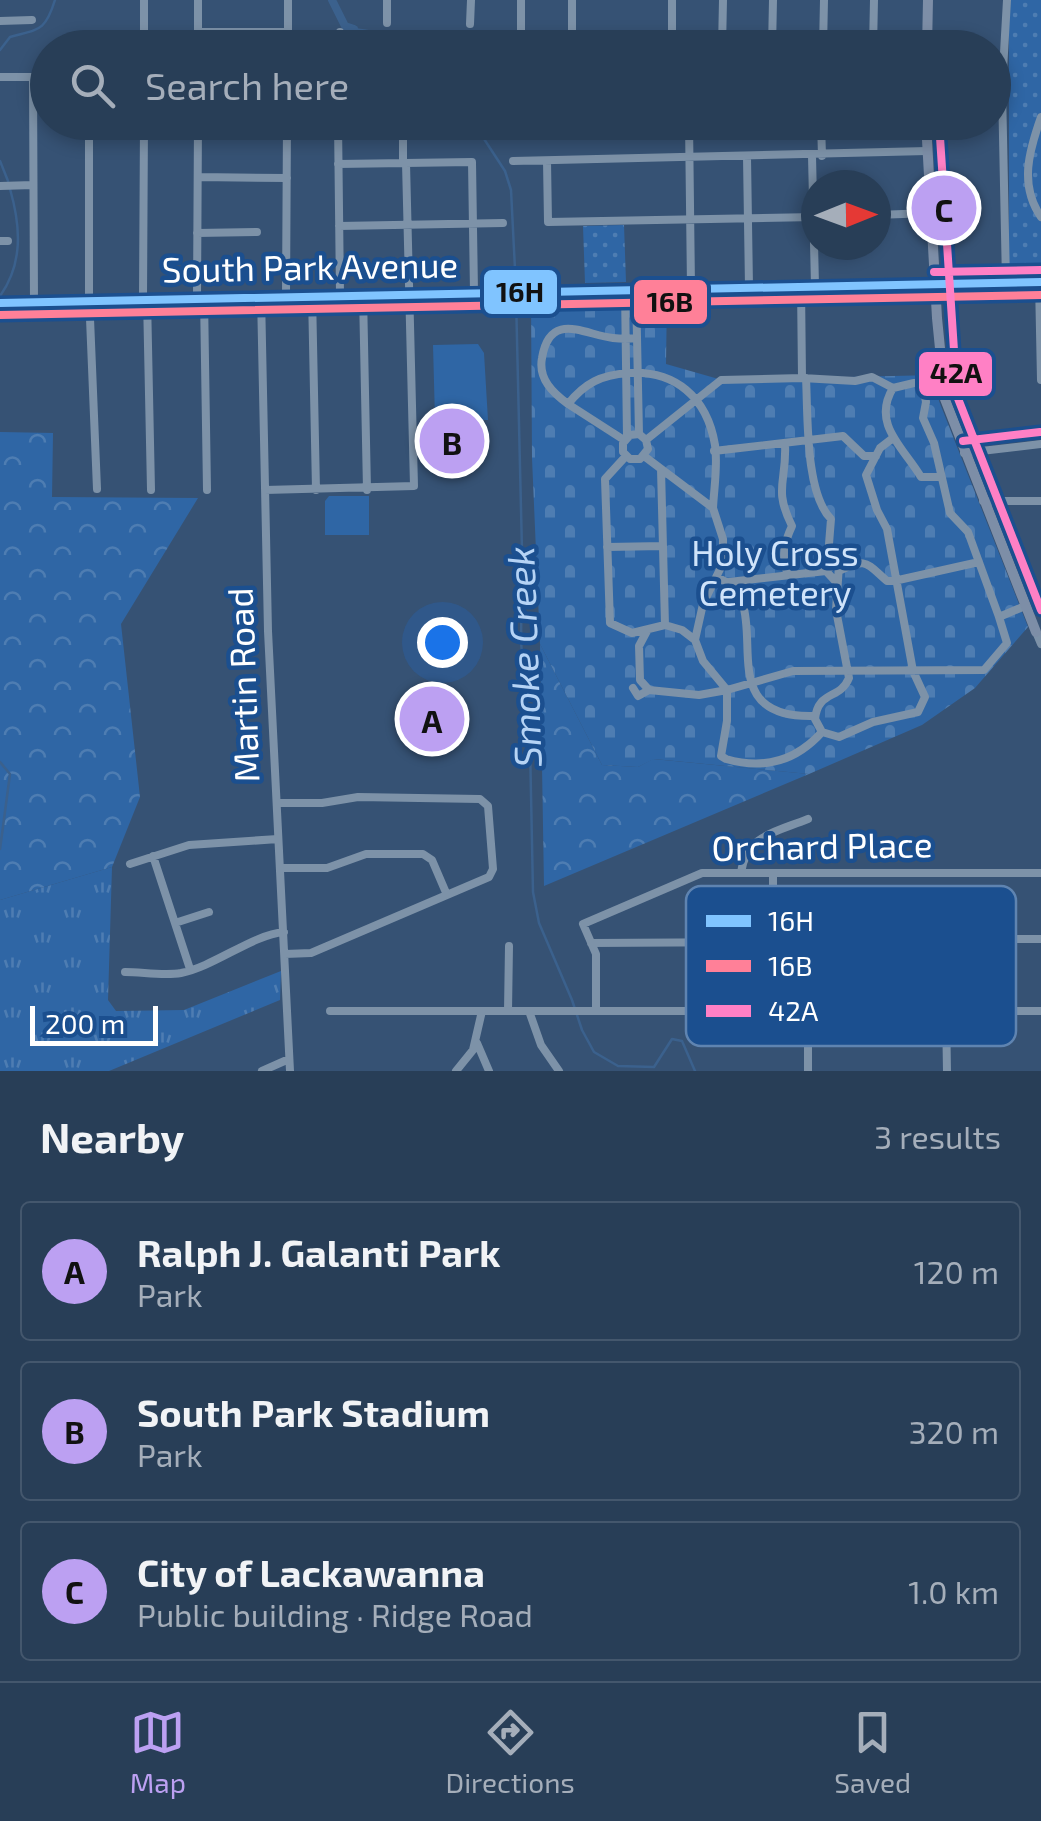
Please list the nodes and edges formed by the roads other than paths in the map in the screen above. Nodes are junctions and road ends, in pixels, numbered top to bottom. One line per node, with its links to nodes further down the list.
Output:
1 (144, 0): 19 (street)
2 (198, 0): 20 (street)
3 (288, 0): 21 (street)
4 (387, 0): 17 (street)
5 (470, 0): 18 (street)
6 (521, 0): 22 (street)
7 (572, 0): 23 (street)
8 (672, 0): 24 (street)
9 (723, 0): 25 (street)
10 (773, 0): 26 (street)
11 (824, 0): 27 (street)
12 (874, 0): 28 (street)
13 (928, 0): 29 (main road)
14 (1007, 0): 30 (street)
15 (0, 20): 16 (street)
16 (32, 20)
17 (387, 23)
18 (470, 24)
19 (144, 30)
20 (198, 30)
21 (288, 30)
22 (521, 30)
23 (572, 30)
24 (672, 30)
25 (722, 30)
26 (772, 30)
27 (823, 30)
28 (873, 30)
29 (927, 30)
30 (1003, 30)
31 (0, 76): 32 (street)
32 (30, 77)
33 (1041, 117): 61 (street)
34 (34, 140): 57 (street)
35 (89, 140): 88 (street)
36 (144, 140): 87 (street)
37 (198, 140): 54 (street)
38 (287, 140): 55 (street)
39 (338, 140): 52 (street)
40 (403, 140): 51 (street)
41 (689, 140): 48 (street)
42 (819, 140): 46 (street)
43 (927, 140): 45 (main road)
44 (1000, 140): 71 (street)
45 (927, 152): 46 (street); 58 (main road)
46 (817, 156): 47 (street); 53 (street)
47 (747, 157): 48 (street); 62 (street)
48 (689, 158): 50 (street); 63 (street)
49 (514, 161): 50 (street)
50 (547, 161): 63 (street)
51 (404, 163): 52 (street); 65 (street); 66 (street)
52 (338, 164): 67 (street)
53 (816, 170)
54 (198, 177): 55 (street); 69 (street)
55 (287, 178): 84 (street)
56 (1, 186): 57 (street)
57 (34, 186): 89 (street)
58 (930, 213): 59 (street); 73 (main road)
59 (891, 214)
60 (801, 217): 62 (street)
61 (1041, 217)
62 (748, 218): 63 (street); 76 (street)
63 (690, 220): 77 (street)
64 (503, 223): 65 (street)
65 (473, 224): 66 (street); 80 (street)
66 (407, 225): 67 (street); 79 (street)
67 (339, 226): 83 (street)
68 (258, 232): 69 (street)
69 (197, 233): 86 (street)
70 (814, 260): 75 (street)
71 (1006, 282): 72 (main road, South Park Avenue); 73 (main road, South Park Avenue)
72 (1040, 282): 96 (street)
73 (934, 284): 75 (main road, South Park Avenue); 107 (main road)
74 (801, 286): 75 (main road, South Park Avenue); 76 (main road, South Park Avenue); 95 (street)
75 (814, 286)
76 (749, 287): 77 (main road, South Park Avenue)
77 (690, 288): 78 (main road, South Park Avenue)
78 (630, 290): 80 (main road, South Park Avenue); 91 (street); 92 (street)
79 (408, 292): 80 (main road, South Park Avenue); 81 (main road, South Park Avenue); 118 (street)
80 (474, 292)
81 (363, 293): 83 (main road, South Park Avenue); 118 (street)
82 (312, 294): 83 (main road, South Park Avenue); 84 (main road, South Park Avenue); 117 (street)
83 (340, 294)
84 (286, 295): 85 (main road, South Park Avenue)
85 (261, 296): 86 (main road, South Park Avenue); 116 (street, Martin Road)
86 (201, 297): 87 (main road, South Park Avenue); 115 (street)
87 (145, 298): 88 (main road, South Park Avenue); 114 (street)
88 (90, 300): 89 (main road, South Park Avenue); 113 (street)
89 (34, 302): 90 (main road, South Park Avenue)
90 (5, 303)
91 (637, 338): 92 (street); 94 (street)
92 (625, 339): 93 (street); 99 (street)
93 (626, 373): 94 (street); 99 (street); 102 (street)
94 (638, 373): 98 (street); 100 (street)
95 (804, 377): 97 (street); 98 (street); 103 (street)
96 (1041, 380)
97 (893, 388): 101 (street); 112 (street)
98 (696, 400): 100 (street); 106 (street)
99 (568, 404): 102 (street)
100 (642, 437): 102 (street); 109 (street)
101 (893, 438): 110 (street); 112 (street)
102 (625, 439): 108 (street)
103 (810, 441): 104 (street); 110 (street); 125 (street)
104 (784, 444): 106 (street); 127 (street)
105 (1041, 444): 107 (street)
106 (714, 451): 121 (street)
107 (964, 453): 119 (main road)
108 (626, 456): 109 (street); 123 (street)
109 (644, 456): 111 (street)
110 (876, 456): 129 (street)
111 (660, 469): 121 (street); 122 (street)
112 (940, 477): 124 (street)
113 (97, 489)
114 (151, 490)
115 (207, 490)
116 (265, 490): 117 (street); 149 (street, Martin Road)
117 (316, 490): 118 (street)
118 (367, 490)
119 (982, 501): 120 (street); 132 (main road)
120 (1041, 501)
121 (713, 508): 128 (street)
122 (663, 546): 123 (street); 134 (street)
123 (607, 548): 137 (street)
124 (978, 562): 129 (street); 133 (street)
125 (840, 567): 126 (street); 129 (street); 131 (street)
126 (826, 572): 127 (street); 131 (street)
127 (788, 574): 130 (street)
128 (718, 578): 130 (street); 138 (street)
129 (897, 581): 142 (street)
130 (729, 582): 144 (street)
131 (837, 583): 141 (street)
132 (1026, 606): 133 (street); 135 (main road)
133 (998, 616): 142 (street)
134 (665, 624): 136 (street); 138 (street)
135 (1036, 630): 139 (street)
136 (647, 631): 137 (street); 140 (street)
137 (632, 633): 140 (street)
138 (695, 640): 146 (street)
139 (1041, 644)
140 (639, 646): 143 (street)
141 (848, 671): 142 (street); 144 (street); 147 (street)
142 (913, 671): 148 (street)
143 (640, 680): 145 (street); 145 (street)
144 (752, 683): 146 (street); 147 (street)
145 (649, 690): 146 (street)
146 (727, 690): 148 (street)
147 (815, 716): 148 (street)
148 (822, 732)
149 (277, 803): 151 (street, Martin Road); 159 (street)
150 (808, 820): 155 (street)
151 (278, 839): 152 (street); 154 (street, Martin Road)
152 (153, 856): 153 (street); 161 (street)
153 (130, 864)
154 (280, 868): 159 (street); 162 (street, Martin Road)
155 (741, 873): 156 (street, Orchard Place); 166 (street, Orchard Place)
156 (774, 873): 157 (street, Orchard Place); 158 (street)
157 (1041, 873)
158 (774, 886)
159 (446, 895): 168 (street)
160 (210, 912): 161 (street)
161 (175, 923): 169 (street)
162 (284, 932): 168 (street, Martin Road); 169 (street)
163 (1016, 940): 164 (street)
164 (1041, 940)
165 (686, 942): 166 (street)
166 (591, 943): 171 (street)
167 (509, 946): 175 (street)
168 (286, 954): 179 (street, Martin Road)
169 (190, 969): 170 (street)
170 (124, 972)
171 (592, 1010): 172 (street); 176 (street)
172 (686, 1010)
173 (330, 1011): 174 (street)
174 (482, 1011): 175 (street); 177 (street)
175 (508, 1011): 176 (street)
176 (528, 1011): 184 (street)
177 (477, 1038): 182 (street); 183 (street)
178 (947, 1046): 185 (street)
179 (289, 1059): 180 (street); 181 (street, Martin Road)
180 (262, 1071)
181 (290, 1071)
182 (456, 1071)
183 (488, 1071)
184 (559, 1071)
185 (947, 1071)

